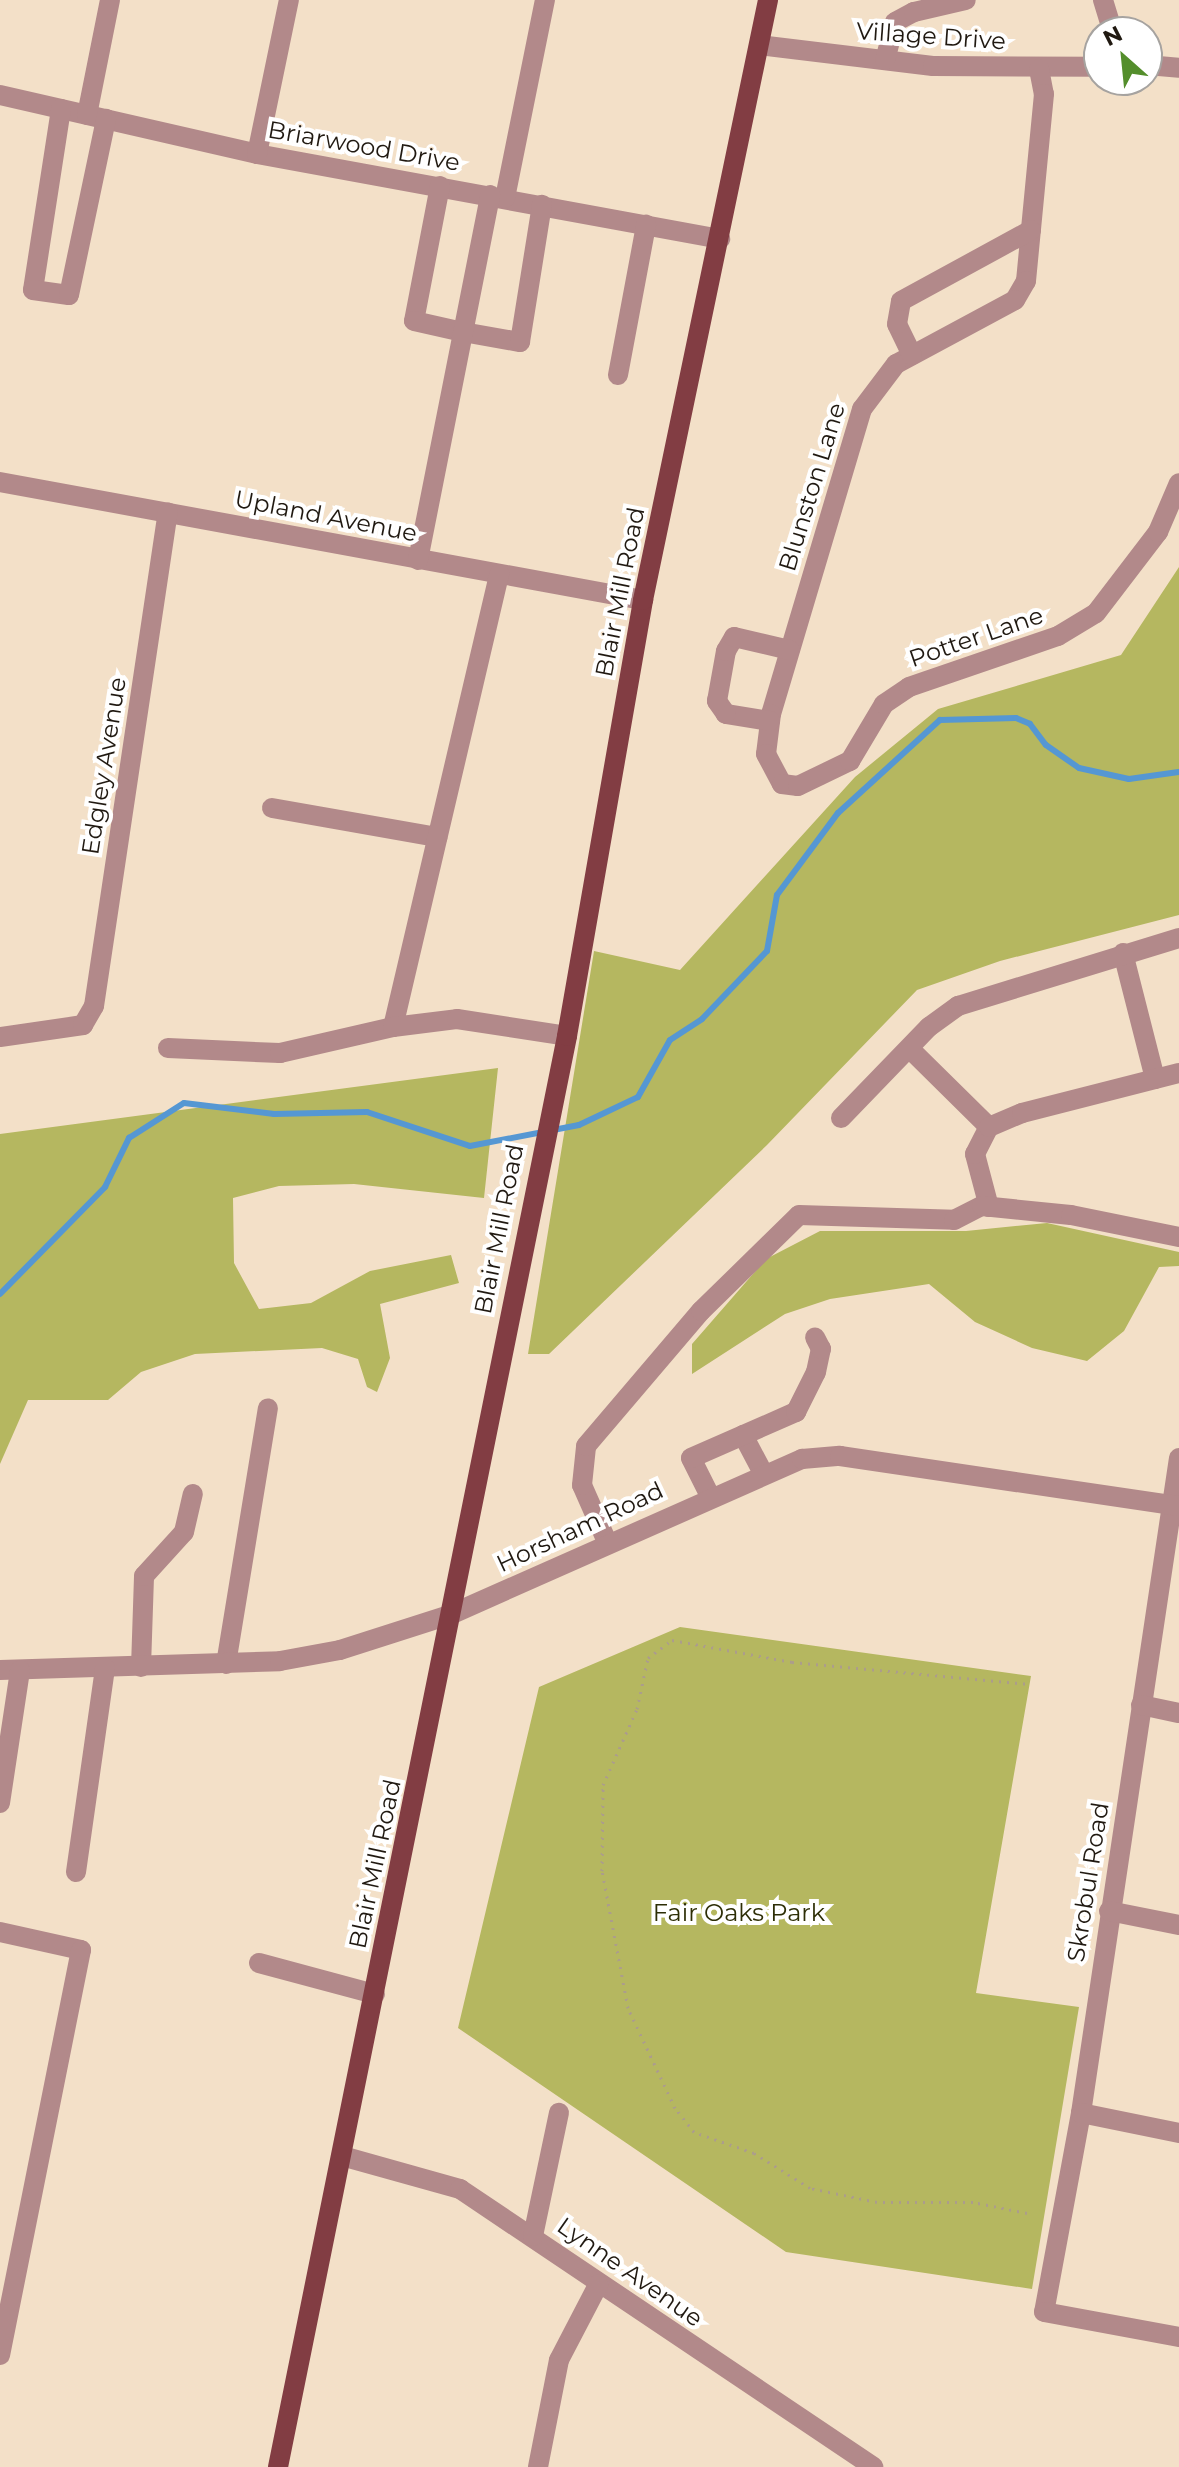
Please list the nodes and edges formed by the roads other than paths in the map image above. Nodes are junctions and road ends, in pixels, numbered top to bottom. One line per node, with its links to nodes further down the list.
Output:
1 (110, 0): 12 (street)
2 (289, 0): 13 (street)
3 (545, 0): 15 (street)
4 (768, 0): 6 (main road, Blair Mill Road)
5 (966, 0): 7 (street)
6 (759, 45): 7 (street, Village Drive); 19 (main road, Blair Mill Road)
7 (885, 60): 9 (street, Village Drive)
8 (1083, 68): 9 (street, Village Drive)
9 (1039, 69): 18 (street, Blunston Lane)
10 (0, 95): 11 (street, Briarwood Drive)
11 (61, 109): 12 (street, Briarwood Drive); 12 (street)
12 (97, 117): 13 (street, Briarwood Drive)
13 (257, 154): 14 (street, Briarwood Drive)
14 (440, 186): 15 (street, Briarwood Drive); 20 (street)
15 (498, 196): 16 (street, Briarwood Drive); 20 (street)
16 (542, 205): 17 (street, Briarwood Drive); 20 (street)
17 (646, 225): 19 (street, Briarwood Drive); 22 (street)
18 (1031, 230): 21 (street, Blunston Lane); 21 (street)
19 (720, 239): 28 (main road, Blair Mill Road)
20 (463, 332): 26 (street)
21 (912, 355): 29 (street, Blunston Lane)
22 (618, 375)
23 (0, 482): 25 (street, Upland Avenue)
24 (1179, 483): 30 (street, Potter Lane)
25 (168, 513): 26 (street, Upland Avenue); 37 (street, Edgley Avenue)
26 (418, 560): 27 (street, Upland Avenue)
27 (499, 574): 28 (street, Upland Avenue); 32 (street)
28 (643, 600): 36 (main road, Blair Mill Road)
29 (790, 650): 30 (street, Blunston Lane); 30 (street)
30 (770, 717)
31 (272, 808): 32 (street)
32 (437, 837): 35 (street)
33 (1179, 938): 34 (street)
34 (1123, 953): 39 (street); 41 (street)
35 (393, 1027): 36 (street); 38 (street)
36 (567, 1036): 55 (main road, Blair Mill Road)
37 (0, 1037)
38 (168, 1048)
39 (912, 1051): 42 (street); 43 (street)
40 (1179, 1073): 41 (street)
41 (1155, 1079): 43 (street)
42 (841, 1118)
43 (989, 1127): 44 (street)
44 (989, 1207): 45 (street); 54 (street)
45 (1179, 1237)
46 (815, 1337): 48 (street)
47 (268, 1408): 56 (street)
48 (743, 1435): 50 (street); 52 (street)
49 (1179, 1458): 53 (street, Skrobul Road)
50 (763, 1473): 52 (street, Horsham Road); 53 (street, Horsham Road)
51 (193, 1494): 57 (street)
52 (710, 1496): 54 (street, Horsham Road)
53 (1175, 1506): 60 (street, Skrobul Road)
54 (608, 1544): 55 (street, Horsham Road)
55 (452, 1614): 56 (street, Horsham Road); 68 (main road, Blair Mill Road)
56 (226, 1664): 57 (street, Horsham Road)
57 (141, 1667): 58 (street, Horsham Road)
58 (105, 1668): 59 (street, Horsham Road); 63 (street)
59 (10, 1670): 62 (street)
60 (1141, 1705): 61 (street); 64 (street, Skrobul Road)
61 (1179, 1713)
62 (0, 1803)
63 (76, 1872)
64 (1109, 1911): 65 (street); 70 (street, Skrobul Road)
65 (1179, 1925)
66 (0, 1932): 76 (street)
67 (259, 1963): 68 (street)
68 (375, 1994): 72 (main road, Blair Mill Road)
69 (559, 2113): 73 (street)
70 (1081, 2113): 71 (street); 75 (street, Skrobul Road)
71 (1179, 2133)
72 (342, 2156): 73 (street, Lynne Avenue); 77 (main road, Blair Mill Road)
73 (533, 2236): 74 (street, Lynne Avenue)
74 (598, 2285): 78 (street); 79 (street, Lynne Avenue)
75 (1179, 2337)
76 (0, 2355)
77 (278, 2467)
78 (538, 2467)
79 (873, 2467)

